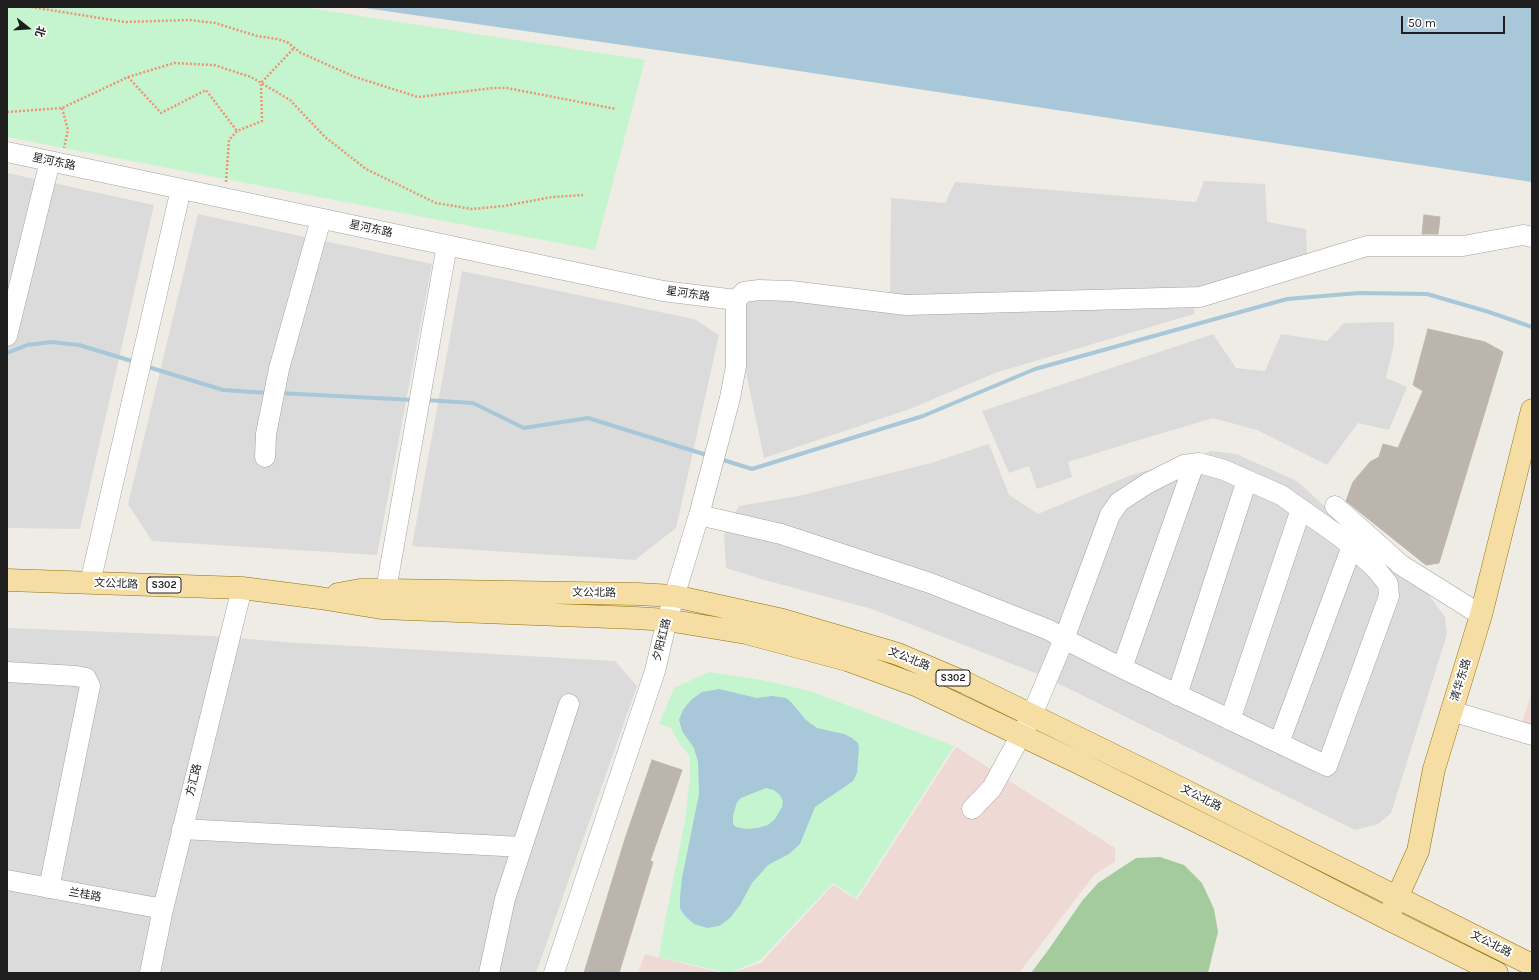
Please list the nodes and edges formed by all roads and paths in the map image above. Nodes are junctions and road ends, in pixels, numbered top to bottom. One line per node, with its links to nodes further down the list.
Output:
1 (31, 7): 2 (path)
2 (294, 48): 4 (path); 6 (path)
3 (128, 77): 4 (path); 5 (path); 8 (path)
4 (261, 83): 8 (path); 12 (path)
5 (62, 108): 7 (path); 10 (path)
6 (616, 109)
7 (7, 112)
8 (237, 131): 13 (path)
9 (7, 152): 10 (street, 星河东路)
10 (55, 162): 11 (street, 星河东路); 18 (street)
11 (181, 189): 13 (street, 星河东路); 28 (street)
12 (583, 195)
13 (225, 198): 14 (street, 星河东路)
14 (321, 219): 16 (street, 星河东路); 20 (street)
15 (1532, 236): 17 (street)
16 (447, 245): 17 (street, 星河东路); 31 (street)
17 (736, 300): 25 (street, 夕阳红路)
18 (7, 336)
19 (1532, 410): 32 (main road, 清华东路)
20 (266, 457)
21 (1194, 464): 22 (street); 34 (street); 35 (street)
22 (1247, 480): 24 (street); 37 (street)
23 (1335, 506): 32 (street)
24 (1301, 509): 26 (street); 41 (street)
25 (699, 515): 30 (street, 夕阳红路); 34 (street)
26 (1352, 546): 44 (street); 44 (street)
27 (7, 580): 28 (main road, 文公北路 / S302)
28 (90, 583): 29 (main road, 文公北路 / S302)
29 (242, 588): 31 (main road, 文公北路 / S302); 46 (street, 方汇路)
30 (674, 596): 31 (main road, 文公北路 / S302); 33 (street, 夕阳红路); 40 (main road, 文公北路 / S302)
31 (383, 599): 33 (main road, 文公北路 / S302)
32 (1481, 615): 39 (main road, 清华东路)
33 (666, 620): 42 (main road, 文公北路 / S302); 56 (street, 夕阳红路)
34 (1064, 638): 35 (street); 40 (street)
35 (1122, 668): 37 (street)
36 (7, 672): 49 (street)
37 (1177, 695): 41 (street)
38 (569, 704): 47 (street)
39 (1451, 711): 43 (street); 50 (main road, 清华东路)
40 (1032, 715): 42 (street); 50 (main road, 文公北路 / S302)
41 (1230, 720): 44 (street)
42 (1021, 735): 45 (street); 52 (main road, 文公北路 / S302)
43 (1532, 735)
44 (1278, 743)
45 (972, 809)
46 (182, 829): 47 (street); 51 (street, 方汇路)
47 (522, 847): 55 (street)
48 (7, 880): 49 (street, 兰桂路)
49 (49, 888): 51 (street, 兰桂路)
50 (1397, 897): 52 (main road, 清华东路); 53 (main road, 文公北路 / S302)
51 (163, 909): 54 (street, 方汇路)
52 (1388, 919): 57 (main road, 文公北路 / S302)
53 (1532, 965)
54 (150, 973)
55 (489, 973)
56 (554, 973)
57 (1497, 973)

